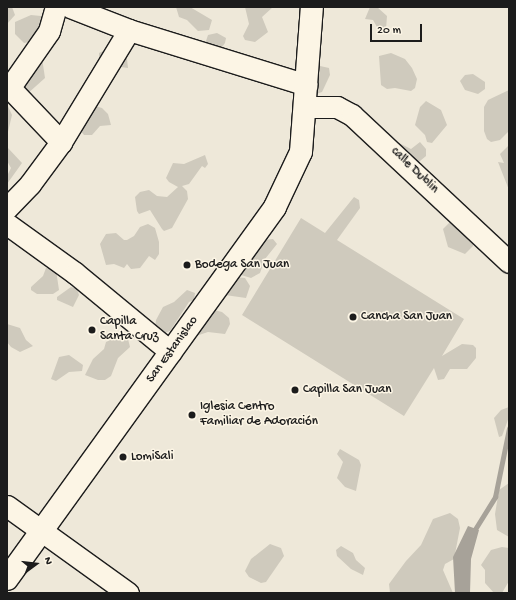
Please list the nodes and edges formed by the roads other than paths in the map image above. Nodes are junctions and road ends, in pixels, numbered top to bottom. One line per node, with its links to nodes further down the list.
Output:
1 (56, 7): 6 (street)
2 (70, 7): 4 (street)
3 (312, 7): 5 (main road, San Estanislao)
4 (129, 30): 5 (street); 8 (street)
5 (307, 85): 7 (main road, San Estanislao)
6 (8, 86): 8 (street)
7 (306, 107): 11 (street, calle Dublin); 12 (main road, San Estanislao)
8 (61, 142): 9 (street)
9 (7, 208)
10 (7, 224): 12 (street)
11 (509, 262)
12 (171, 352): 14 (main road, San Estanislao)
13 (7, 506): 14 (street)
14 (42, 531): 15 (main road, San Estanislao); 16 (street)
15 (7, 579)
16 (128, 593)

